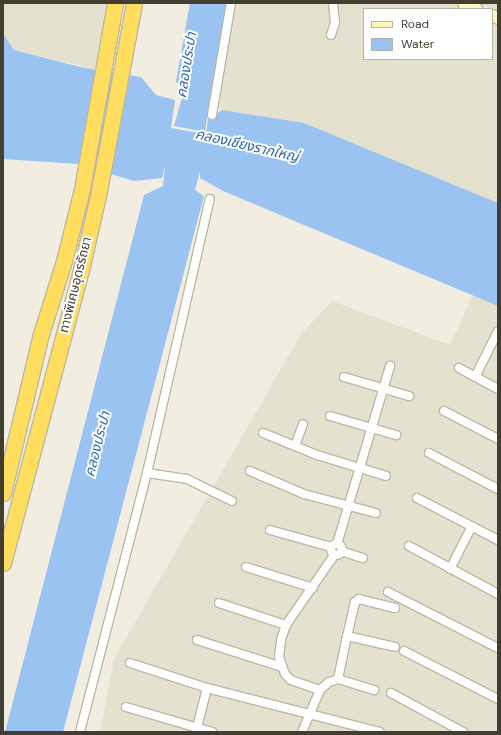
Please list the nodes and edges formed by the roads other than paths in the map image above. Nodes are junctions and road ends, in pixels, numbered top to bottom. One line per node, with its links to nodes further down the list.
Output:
1 (116, 3): 11 (highway, ทางพิเศษอุดรรัถยา)
2 (134, 3): 45 (highway, ทางพิเศษอุดรรัถยา)
3 (231, 3): 8 (street)
4 (333, 3): 7 (street)
5 (463, 3): 6 (street)
6 (475, 8)
7 (331, 35)
8 (212, 115)
9 (210, 199): 31 (street)
10 (498, 331): 15 (street)
11 (41, 334): 27 (highway); 34 (highway, ทางพิเศษอุดรรัถยา)
12 (390, 366): 16 (street)
13 (459, 368): 15 (street)
14 (344, 377): 16 (street)
15 (475, 377): 17 (street)
16 (382, 389): 18 (street); 22 (street)
17 (498, 389)
18 (409, 396)
19 (444, 411): 25 (street)
20 (330, 416): 22 (street)
21 (303, 424): 26 (street)
22 (371, 427): 24 (street); 29 (street)
23 (263, 433): 26 (street)
24 (396, 435)
25 (498, 439)
26 (295, 446): 29 (street)
27 (3, 453)
28 (429, 453): 33 (street)
29 (358, 468): 32 (street); 37 (street)
30 (250, 471): 37 (street)
31 (147, 473): 36 (street); 70 (street)
32 (386, 476)
33 (497, 485)
34 (3, 493)
35 (417, 498): 39 (street)
36 (232, 501)
37 (349, 507): 38 (street); 43 (street)
38 (376, 513)
39 (472, 526): 41 (street); 47 (street)
40 (270, 530): 43 (street)
41 (498, 540)
42 (409, 546): 47 (street)
43 (336, 549): 44 (street); 48 (street)
44 (363, 558)
45 (3, 563)
46 (246, 568): 48 (street)
47 (450, 569): 50 (street)
48 (313, 588): 53 (street)
49 (388, 592): 57 (street)
50 (498, 594)
51 (219, 603): 53 (street)
52 (395, 608): 54 (street)
53 (286, 625): 60 (street)
54 (347, 636): 56 (street); 61 (street)
55 (197, 640): 60 (street)
56 (395, 647)
57 (498, 648)
58 (404, 651): 66 (street)
59 (130, 663): 62 (street)
60 (282, 667): 63 (street)
61 (338, 679): 63 (street); 64 (street)
62 (207, 688): 68 (street); 69 (street)
63 (320, 690): 68 (street)
64 (374, 690)
65 (390, 693): 74 (street)
66 (498, 699)
67 (126, 707): 69 (street)
68 (312, 713): 72 (street); 73 (street)
69 (196, 730): 71 (street)
70 (80, 732)
71 (212, 732)
72 (302, 732)
73 (379, 732)
74 (463, 732)

